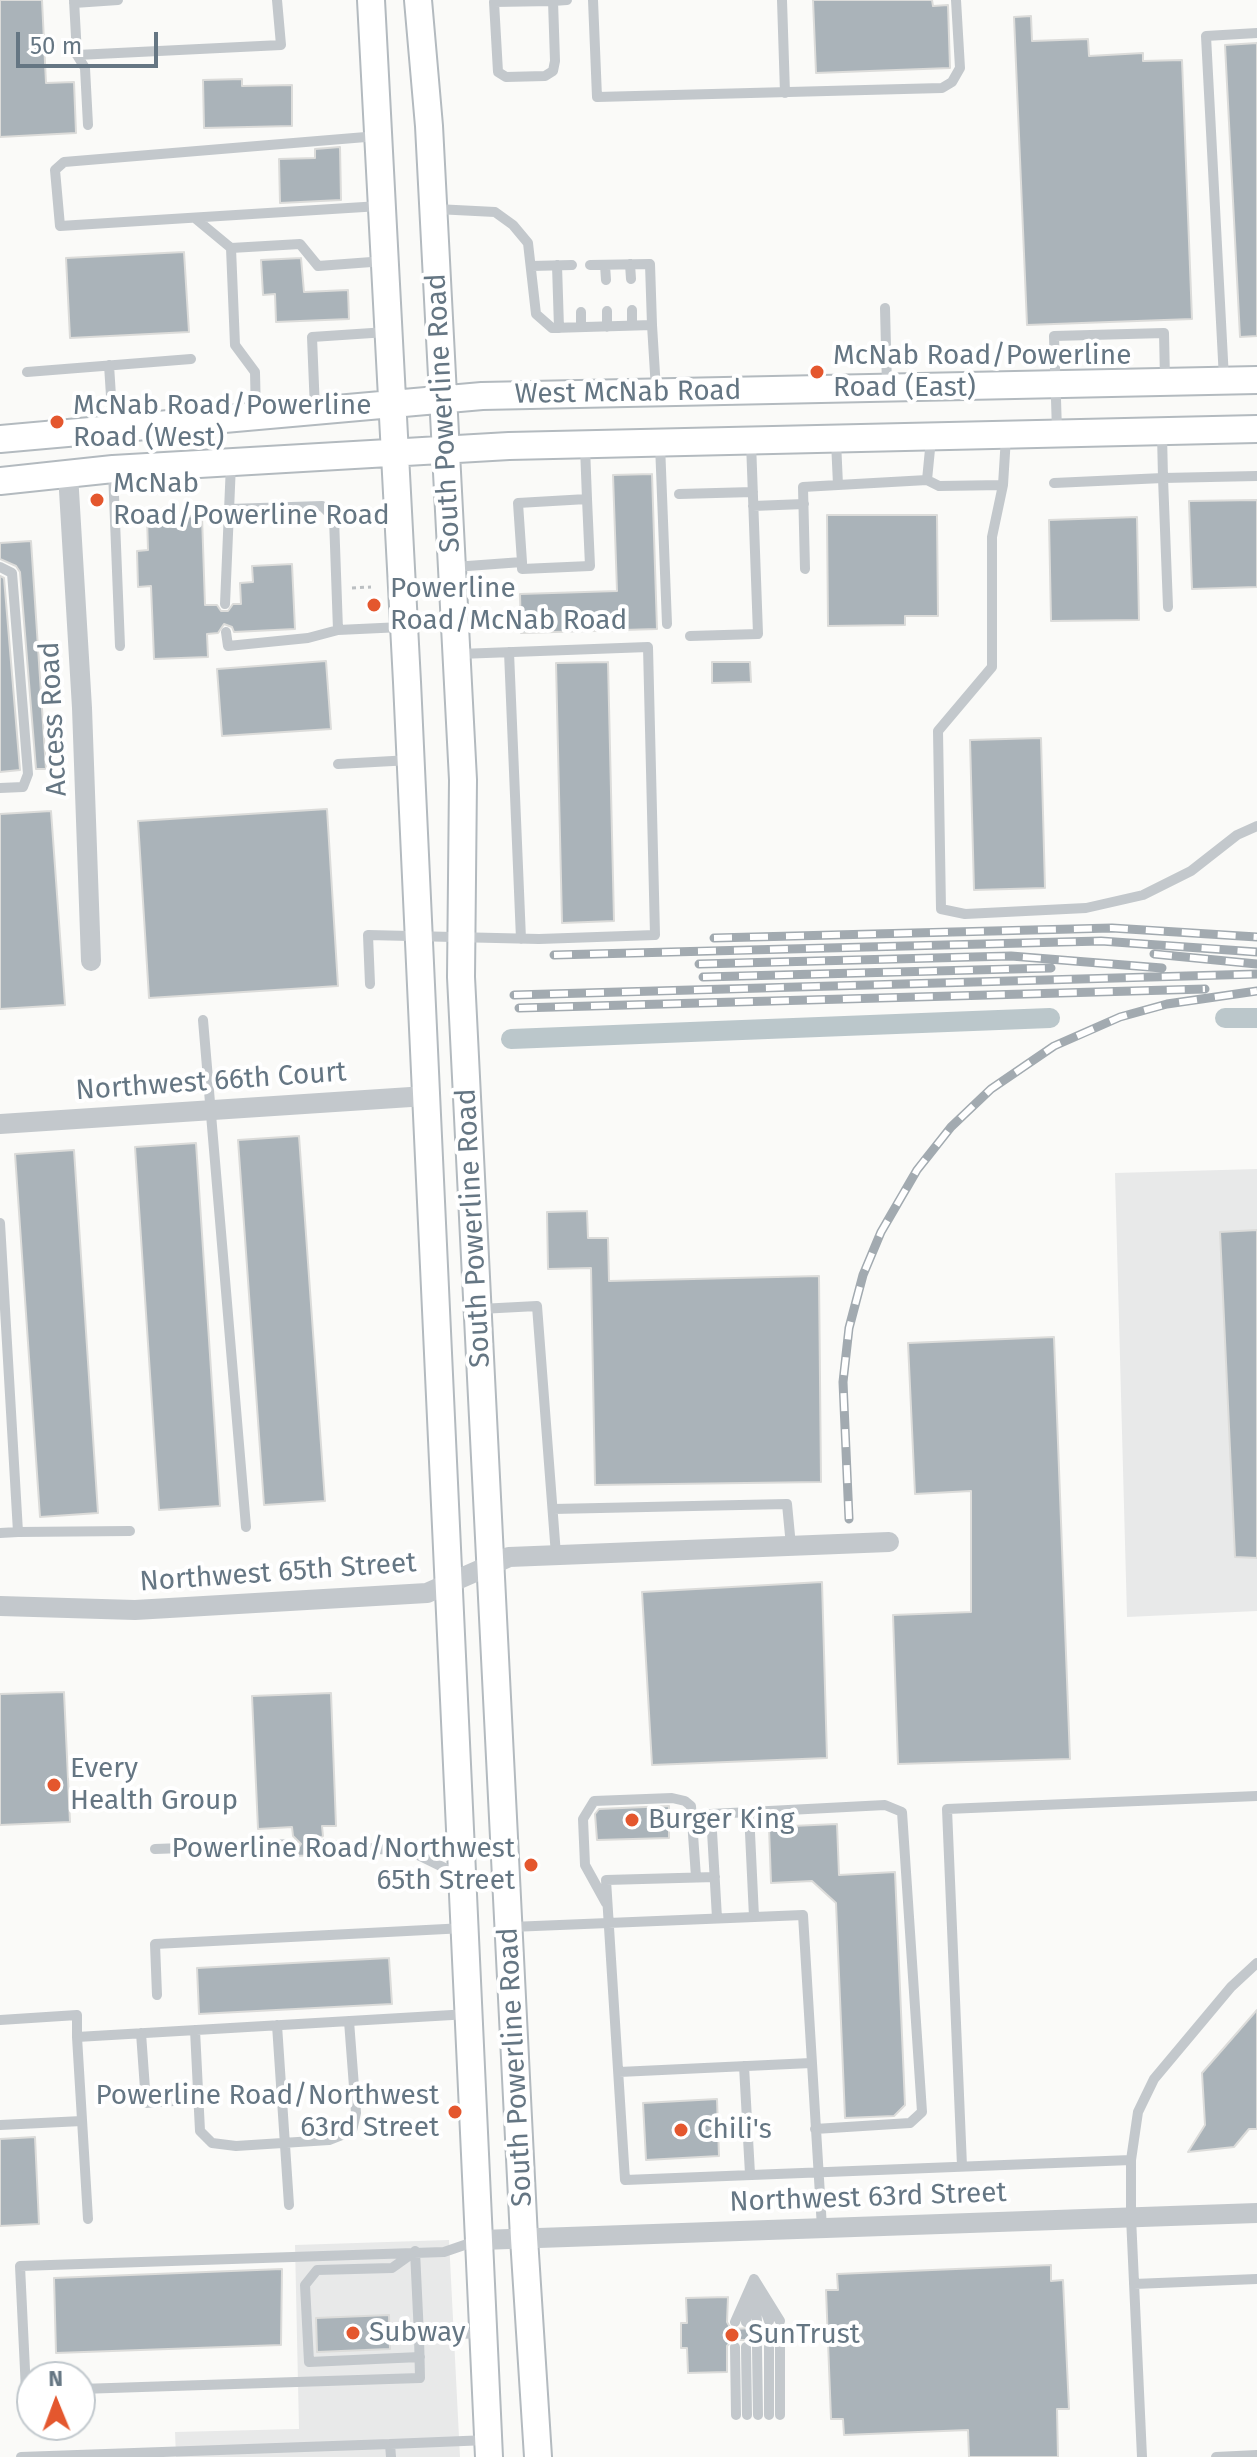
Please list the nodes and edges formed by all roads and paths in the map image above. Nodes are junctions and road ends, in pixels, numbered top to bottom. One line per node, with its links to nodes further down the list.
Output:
1 (118, 0): 10 (lane)
2 (277, 0): 13 (lane)
3 (371, 0): 16 (main road, South Powerline Road)
4 (418, 0): 18 (main road, South Powerline Road)
5 (552, 0): 6 (lane); 11 (lane); 11 (lane)
6 (567, 0)
7 (593, 0): 14 (lane)
8 (782, 0): 14 (lane)
9 (956, 0): 14 (lane)
10 (74, 1): 13 (lane)
11 (494, 1)
12 (1257, 33): 44 (lane)
13 (77, 55): 15 (lane)
14 (785, 93)
15 (88, 125)
16 (378, 136): 17 (main road, South Powerline Road); 19 (lane)
17 (382, 206): 19 (lane); 21 (main road, South Powerline Road)
18 (434, 209): 27 (lane); 49 (main road, South Powerline Road)
19 (196, 219): 20 (lane)
20 (231, 248): 21 (lane); 52 (lane)
21 (386, 261): 39 (main road, South Powerline Road)
22 (630, 264): 26 (lane); 28 (lane); 35 (lane)
23 (557, 265): 24 (lane); 27 (lane); 38 (lane)
24 (572, 265)
25 (590, 265): 26 (lane)
26 (605, 265): 29 (lane)
27 (531, 266): 38 (lane)
28 (631, 279)
29 (606, 280)
30 (885, 308): 47 (lane)
31 (632, 310): 34 (lane)
32 (607, 311): 37 (lane)
33 (581, 312): 36 (lane)
34 (632, 325): 35 (lane); 37 (lane)
35 (652, 325): 48 (lane)
36 (581, 327): 37 (lane); 38 (lane)
37 (607, 327)
38 (559, 328)
39 (389, 332): 50 (main road, South Powerline Road); 51 (lane)
40 (191, 359): 41 (lane)
41 (109, 365): 42 (lane); 53 (lane)
42 (27, 372)
43 (1257, 380): 44 (main road, West McNab Road)
44 (1224, 381): 45 (main road, West McNab Road)
45 (1165, 382): 46 (main road, West McNab Road); 46 (lane)
46 (1055, 384): 47 (main road, West McNab Road); 56 (lane)
47 (887, 388): 48 (main road, West McNab Road)
48 (656, 393): 49 (main road, West McNab Road)
49 (444, 400): 50 (main road, West McNab Road); 64 (main road, South Powerline Road)
50 (392, 406): 51 (main road, West McNab Road); 65 (main road, South Powerline Road)
51 (315, 413): 52 (main road, West McNab Road)
52 (256, 418): 53 (main road, West McNab Road)
53 (113, 428): 59 (main road, West McNab Road)
54 (1257, 429): 55 (main road, West McNab Road)
55 (1162, 431): 56 (main road, West McNab Road); 70 (lane)
56 (1057, 433): 57 (main road, West McNab Road)
57 (1006, 435): 58 (main road, West McNab Road); 75 (lane)
58 (931, 436): 60 (main road, West McNab Road); 71 (lane)
59 (0, 439)
60 (836, 439): 61 (main road, West McNab Road); 74 (lane)
61 (751, 440): 62 (main road, West McNab Road); 76 (lane)
62 (660, 442): 63 (main road, West McNab Road); 90 (lane)
63 (585, 444): 64 (main road, West McNab Road); 78 (lane)
64 (446, 449): 65 (main road, West McNab Road); 84 (main road, South Powerline Road)
65 (394, 452): 66 (main road, West McNab Road); 91 (main road, South Powerline Road)
66 (231, 462): 67 (main road, West McNab Road); 81 (lane)
67 (113, 469): 68 (main road, West McNab Road); 95 (lane)
68 (68, 474): 72 (main road, West McNab Road); 105 (street, Access Road)
69 (1257, 476): 70 (lane)
70 (1163, 478): 73 (lane); 89 (lane)
71 (927, 480): 74 (lane); 75 (lane)
72 (0, 481)
73 (1054, 483)
74 (838, 485): 79 (lane)
75 (1003, 485): 101 (lane)
76 (753, 492): 77 (lane); 80 (lane)
77 (679, 494)
78 (587, 499): 82 (lane); 82 (lane)
79 (804, 504): 80 (lane); 85 (lane)
80 (753, 506): 94 (lane)
81 (229, 509): 88 (lane); 92 (lane)
82 (522, 562): 84 (lane)
83 (0, 567): 100 (lane)
84 (452, 567): 97 (main road, South Powerline Road)
85 (805, 569)
86 (371, 587): 87 (path)
87 (352, 588)
88 (225, 604)
89 (1168, 607)
90 (667, 624)
91 (404, 627): 92 (lane); 98 (main road, South Powerline Road)
92 (338, 630): 93 (lane)
93 (226, 632)
94 (690, 636)
95 (120, 646)
96 (509, 652): 97 (lane); 104 (lane); 104 (lane)
97 (457, 654): 103 (main road, South Powerline Road)
98 (411, 760): 99 (lane); 102 (main road, South Powerline Road)
99 (338, 764)
100 (0, 788)
101 (1257, 826)
102 (419, 935): 103 (lane); 106 (lane); 108 (main road, South Powerline Road)
103 (460, 937): 104 (lane); 112 (main road, South Powerline Road)
104 (521, 939)
105 (91, 961)
106 (370, 984)
107 (203, 1020): 109 (lane)
108 (426, 1096): 109 (street, Northwest 66th Court); 122 (main road, South Powerline Road)
109 (212, 1110): 110 (street, Northwest 66th Court); 114 (lane)
110 (0, 1124)
111 (0, 1223): 116 (lane)
112 (479, 1309): 113 (lane); 121 (main road, South Powerline Road)
113 (553, 1509): 119 (lane); 120 (lane)
114 (246, 1527)
115 (130, 1531): 116 (lane)
116 (18, 1532): 117 (lane)
117 (0, 1533)
118 (889, 1542): 119 (street, Northwest 65th Street)
119 (791, 1546): 120 (street, Northwest 65th Street)
120 (556, 1555): 121 (street, Northwest 65th Street)
121 (491, 1565): 122 (street, Northwest 65th Street); 137 (main road, South Powerline Road)
122 (450, 1583): 123 (street, Northwest 65th Street); 131 (main road, South Powerline Road)
123 (0, 1606)
124 (1257, 1796): 156 (lane)
125 (749, 1812): 130 (lane); 133 (lane); 153 (lane)
126 (293, 1844): 128 (lane)
127 (323, 1844): 131 (lane)
128 (155, 1849)
129 (696, 1877): 130 (lane); 132 (lane); 132 (lane)
130 (715, 1877): 134 (lane)
131 (464, 1878): 136 (main road, South Powerline Road)
132 (607, 1904): 135 (lane)
133 (754, 1917): 134 (lane); 147 (lane)
134 (717, 1918): 135 (lane)
135 (611, 1923): 137 (lane); 149 (lane)
136 (467, 1927): 139 (lane); 140 (main road, South Powerline Road)
137 (509, 1927): 164 (main road, South Powerline Road)
138 (1257, 1963): 155 (lane)
139 (157, 1995)
140 (471, 2014): 142 (lane); 165 (main road, South Powerline Road)
141 (0, 2020): 146 (lane)
142 (349, 2021): 143 (lane); 154 (lane)
143 (277, 2025): 144 (lane); 154 (lane)
144 (195, 2030): 145 (lane); 150 (lane)
145 (141, 2033): 146 (lane); 150 (lane)
146 (77, 2037): 151 (lane)
147 (811, 2063): 148 (lane); 153 (lane)
148 (744, 2066): 149 (lane); 158 (lane)
149 (619, 2072): 158 (lane)
150 (200, 2099): 154 (lane)
151 (82, 2121): 152 (lane); 162 (lane)
152 (0, 2125)
153 (815, 2129): 157 (lane)
154 (285, 2143): 159 (lane)
155 (1131, 2160): 156 (lane); 161 (lane)
156 (962, 2166): 157 (lane)
157 (818, 2171): 158 (lane); 163 (lane)
158 (750, 2174)
159 (289, 2205)
160 (1257, 2213): 161 (street, Northwest 63rd Street)
161 (1131, 2217): 163 (street, Northwest 63rd Street); 169 (lane)
162 (88, 2219)
163 (822, 2228): 164 (street, Northwest 63rd Street)
164 (524, 2238): 165 (street, Northwest 63rd Street); 185 (main road, South Powerline Road)
165 (481, 2240): 166 (lane); 171 (main road, South Powerline Road)
166 (415, 2251): 172 (lane); 174 (lane); 175 (lane)
167 (754, 2279): 170 (lane); 170 (lane); 170 (lane)
168 (1257, 2279): 169 (lane)
169 (1134, 2284): 186 (lane)
170 (757, 2322)
171 (484, 2333): 172 (lane); 179 (main road, South Powerline Road)
172 (419, 2336): 174 (lane)
173 (757, 2347): 177 (lane); 177 (lane); 177 (lane)
174 (420, 2357): 176 (lane)
175 (25, 2361)
176 (96, 2388)
177 (758, 2415)
178 (390, 2444): 179 (lane); 180 (lane); 184 (lane)
179 (489, 2448)
180 (305, 2452): 181 (lane)
181 (134, 2455): 183 (lane)
182 (1257, 2455): 187 (lane)
183 (21, 2457)
184 (391, 2457)
185 (538, 2457)
186 (1142, 2457)
187 (1216, 2457)

